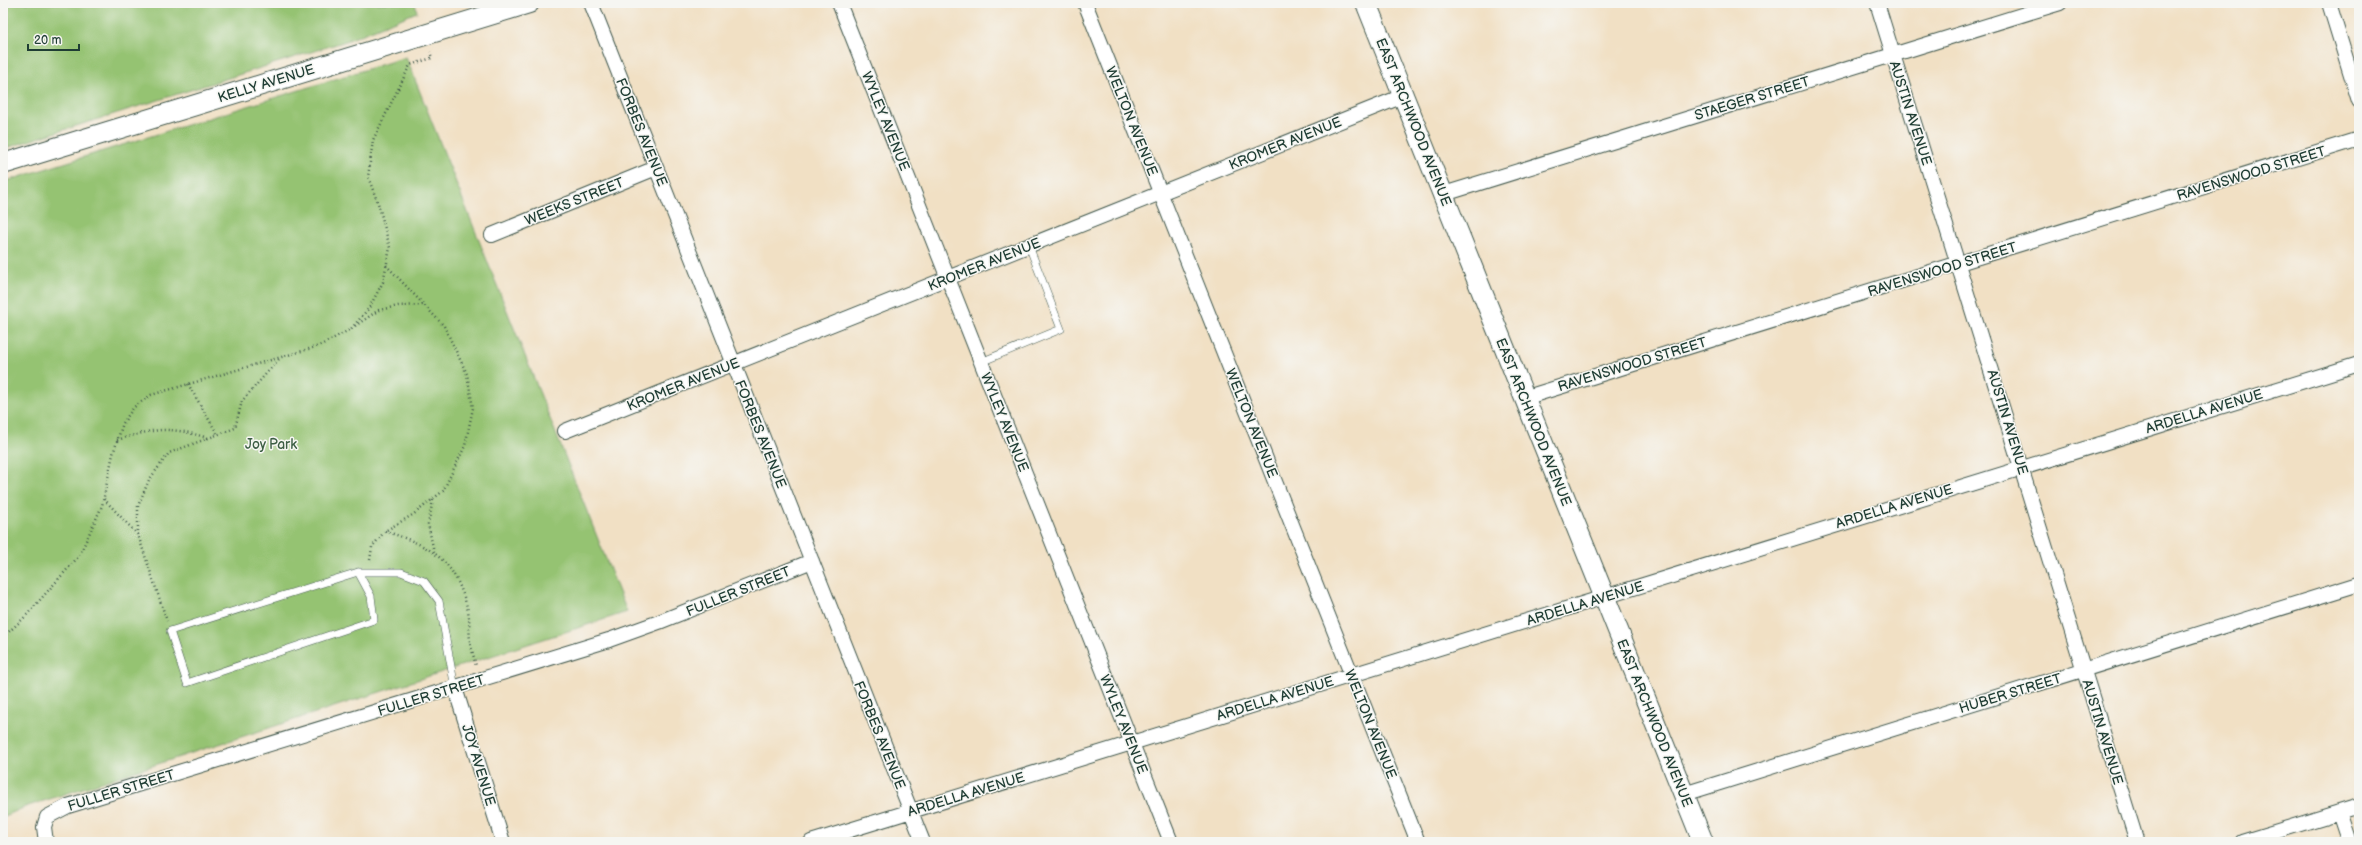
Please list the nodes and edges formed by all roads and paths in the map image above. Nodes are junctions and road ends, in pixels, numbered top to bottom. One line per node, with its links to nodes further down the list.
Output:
1 (529, 3): 9 (main road, KELLY AVENUE)
2 (591, 3): 15 (street, FORBES AVENUE)
3 (839, 3): 22 (street, WYLEY AVENUE)
4 (1085, 3): 16 (street, WELTON AVENUE)
5 (1366, 3): 11 (main road, EAST ARCHWOOD AVENUE)
6 (1877, 3): 10 (street, AUSTIN AVENUE)
7 (2060, 3): 10 (street, STAEGER STREET)
8 (2329, 3): 12 (street)
9 (423, 35): 14 (main road, KELLY AVENUE); 21 (path)
10 (1892, 54): 17 (street, STAEGER STREET); 20 (street, AUSTIN AVENUE)
11 (1403, 96): 16 (street, KROMER AVENUE); 17 (main road, EAST ARCHWOOD AVENUE)
12 (2359, 102)
13 (2359, 139): 20 (street, RAVENSWOOD STREET)
14 (3, 164)
15 (656, 168): 18 (street, WEEKS STREET); 27 (street, FORBES AVENUE)
16 (1160, 193): 19 (street, KROMER AVENUE); 48 (street, WELTON AVENUE)
17 (1444, 194): 30 (main road, EAST ARCHWOOD AVENUE)
18 (492, 235)
19 (1029, 246): 22 (street, KROMER AVENUE); 26 (lane)
20 (1959, 263): 30 (street, RAVENSWOOD STREET); 35 (street, AUSTIN AVENUE)
21 (386, 265): 23 (path); 24 (path)
22 (948, 278): 26 (street, WYLEY AVENUE); 27 (street, KROMER AVENUE)
23 (425, 305): 24 (path); 37 (path)
24 (351, 329): 25 (path)
25 (280, 358): 29 (path); 32 (path)
26 (981, 362): 50 (street, WYLEY AVENUE)
27 (734, 364): 31 (street, KROMER AVENUE); 40 (street, FORBES AVENUE)
28 (2359, 364): 35 (street, ARDELLA AVENUE)
29 (188, 384): 32 (path); 34 (path)
30 (1524, 398): 44 (main road, EAST ARCHWOOD AVENUE)
31 (565, 431)
32 (218, 435): 33 (path)
33 (209, 438): 34 (path); 38 (path)
34 (117, 440): 36 (path)
35 (2022, 468): 44 (street, ARDELLA AVENUE); 47 (street, AUSTIN AVENUE)
36 (104, 499): 38 (path); 46 (path)
37 (433, 499): 39 (path); 42 (path)
38 (138, 535): 45 (path)
39 (434, 552)
40 (812, 561): 49 (street, FULLER STREET); 53 (street, FORBES AVENUE)
41 (358, 572): 42 (lane); 45 (lane); 45 (lane)
42 (368, 572): 49 (lane)
43 (2359, 584): 47 (street, HUBER STREET)
44 (1605, 597): 48 (street, ARDELLA AVENUE); 51 (main road, EAST ARCHWOOD AVENUE)
45 (170, 631)
46 (3, 637)
47 (2084, 670): 51 (street, HUBER STREET); 62 (street, AUSTIN AVENUE)
48 (1352, 675): 50 (street, ARDELLA AVENUE); 60 (street, WELTON AVENUE)
49 (455, 688): 55 (street, FULLER STREET); 56 (street, JOY AVENUE)
50 (1132, 742): 53 (street, ARDELLA AVENUE); 59 (street, WYLEY AVENUE)
51 (1684, 794): 61 (main road, EAST ARCHWOOD AVENUE)
52 (2359, 806): 54 (street)
53 (911, 811): 57 (street, ARDELLA AVENUE); 58 (street, FORBES AVENUE)
54 (2339, 812): 63 (street); 64 (street)
55 (46, 842)
56 (503, 842)
57 (811, 842)
58 (923, 842)
59 (1171, 842)
60 (1418, 842)
61 (1703, 842)
62 (2137, 842)
63 (2242, 842)
64 (2349, 842)

